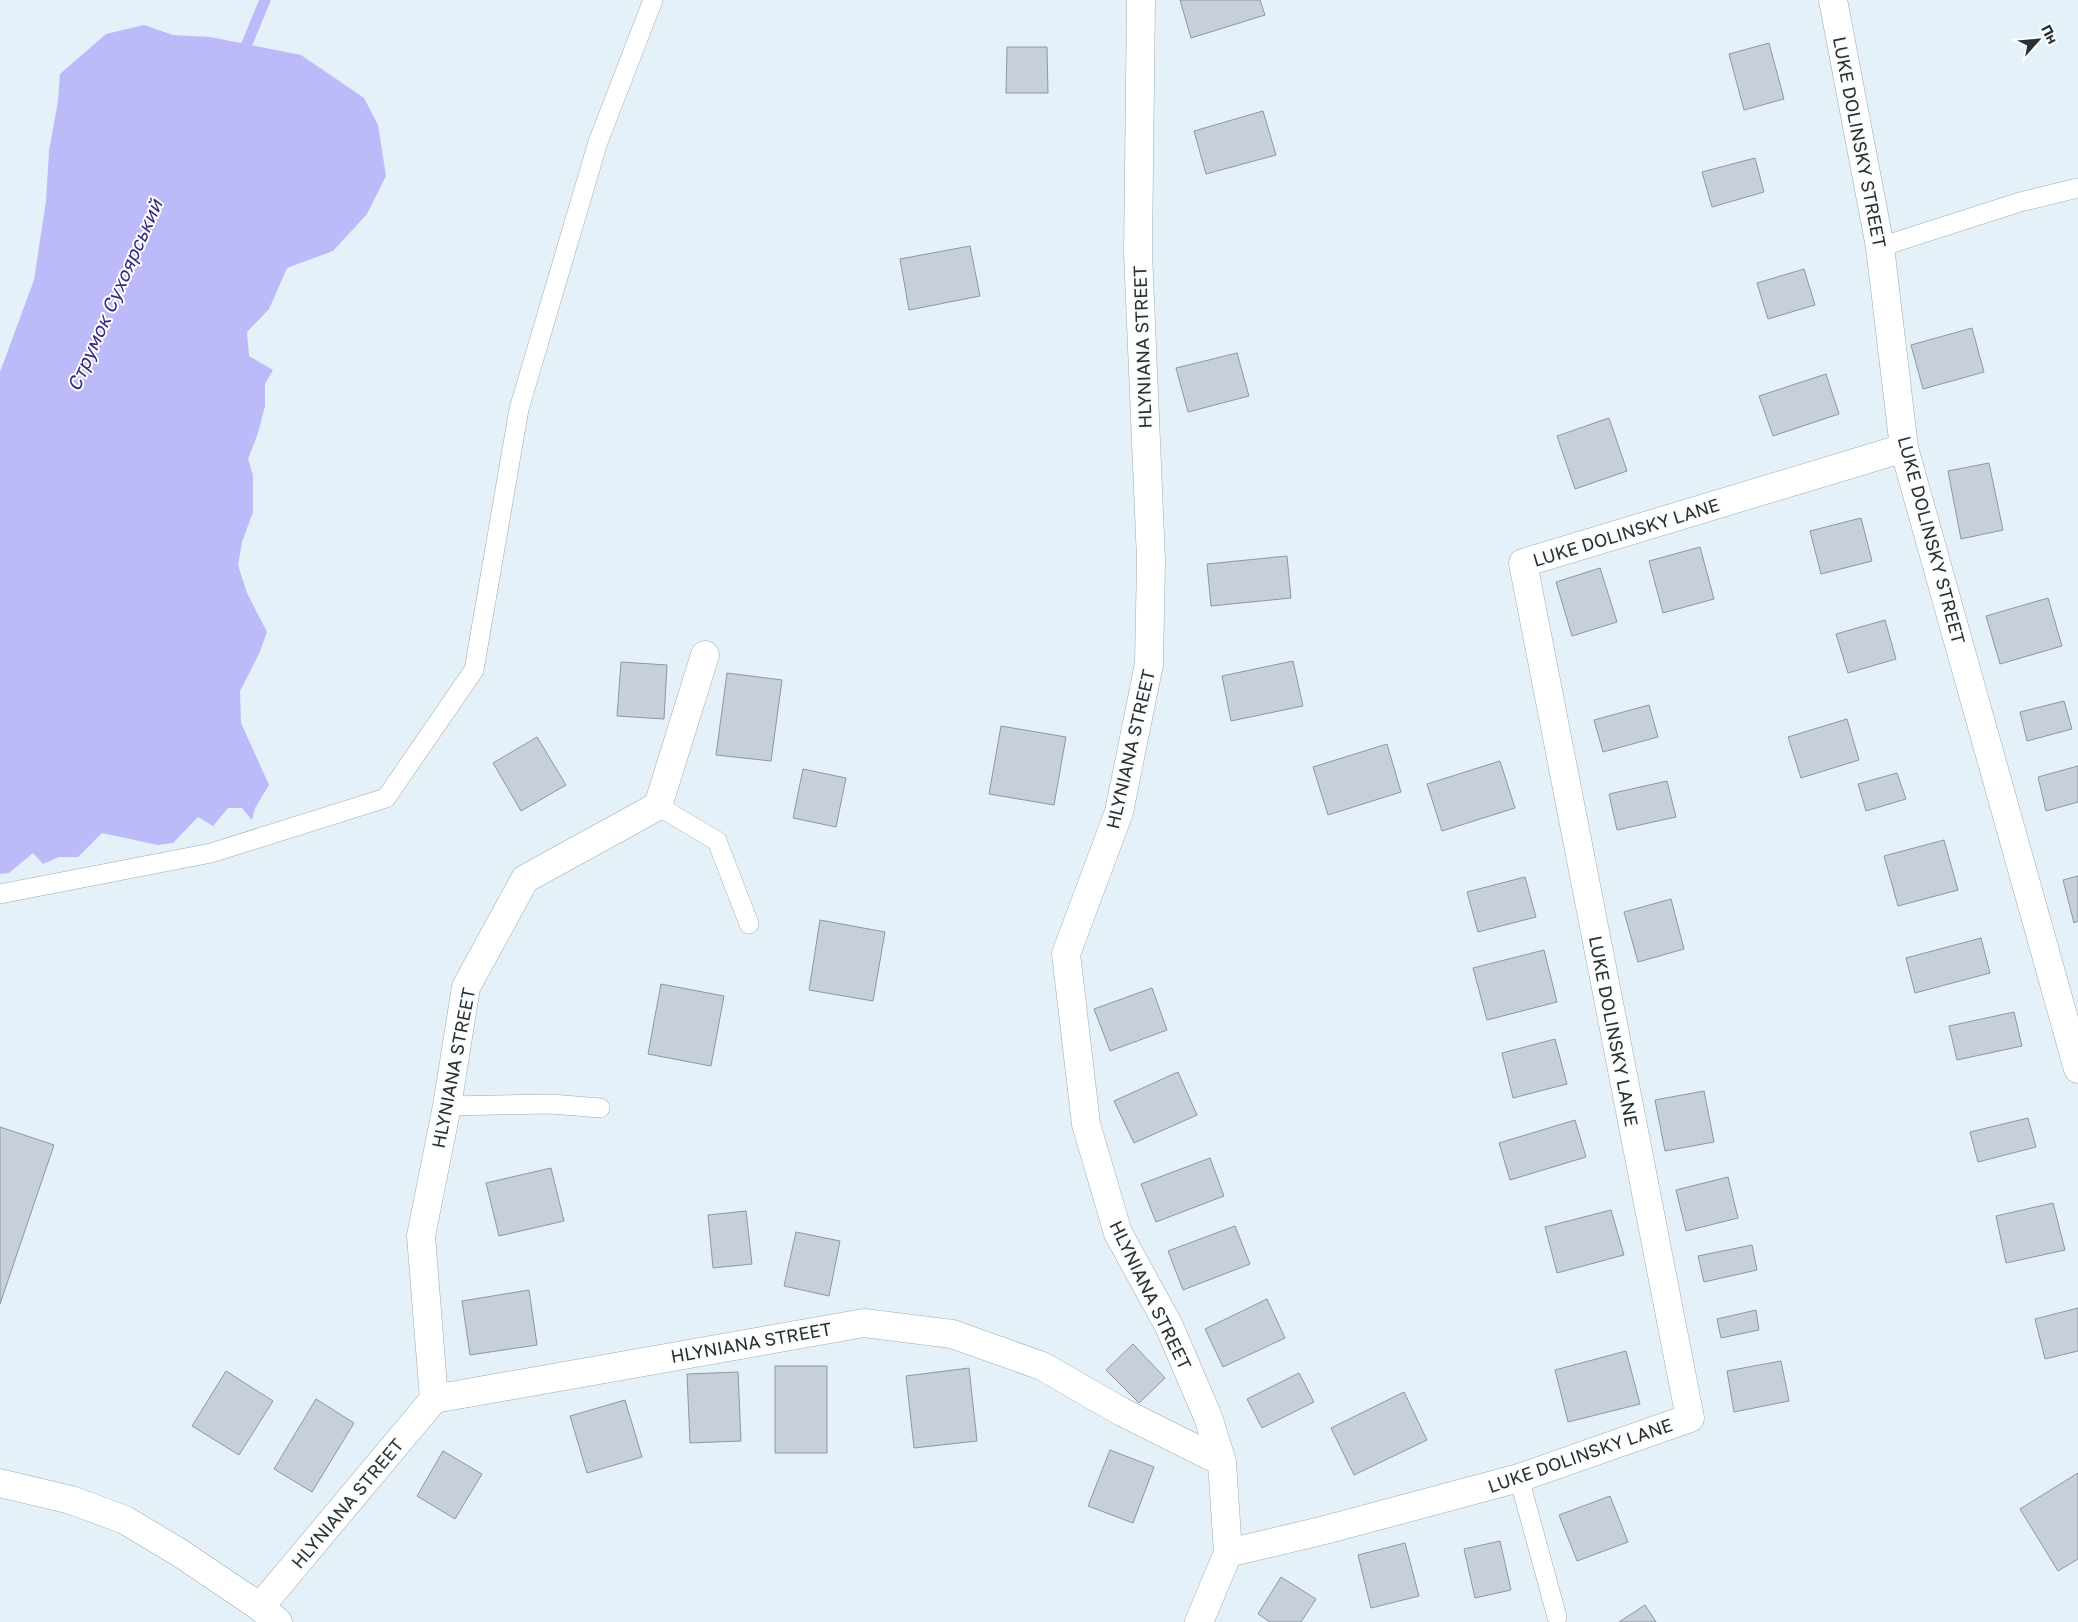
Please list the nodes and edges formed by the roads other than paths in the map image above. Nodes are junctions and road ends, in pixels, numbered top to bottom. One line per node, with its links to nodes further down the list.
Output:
1 (653, 0): 9 (lane)
2 (1141, 0): 15 (street, HLYNIANA STREET)
3 (1833, 0): 5 (street, LUKE DOLINSKY STREET)
4 (2078, 188): 5 (lane)
5 (1880, 247): 6 (street, LUKE DOLINSKY STREET)
6 (1904, 448): 11 (street, LUKE DOLINSKY STREET); 16 (street, LUKE DOLINSKY LANE)
7 (705, 655): 8 (street)
8 (658, 806): 10 (lane); 12 (street, HLYNIANA STREET)
9 (0, 894)
10 (749, 924)
11 (2078, 1069)
12 (447, 1106): 13 (lane); 14 (street, HLYNIANA STREET)
13 (600, 1108)
14 (434, 1399): 15 (street, HLYNIANA STREET); 19 (street, HLYNIANA STREET)
15 (1222, 1462): 18 (street, HLYNIANA STREET)
16 (1519, 1478): 18 (street, LUKE DOLINSKY LANE); 20 (lane)
17 (0, 1483): 19 (street)
18 (1228, 1553): 21 (street, HLYNIANA STREET)
19 (269, 1615)
20 (1557, 1617)
21 (1199, 1622)

